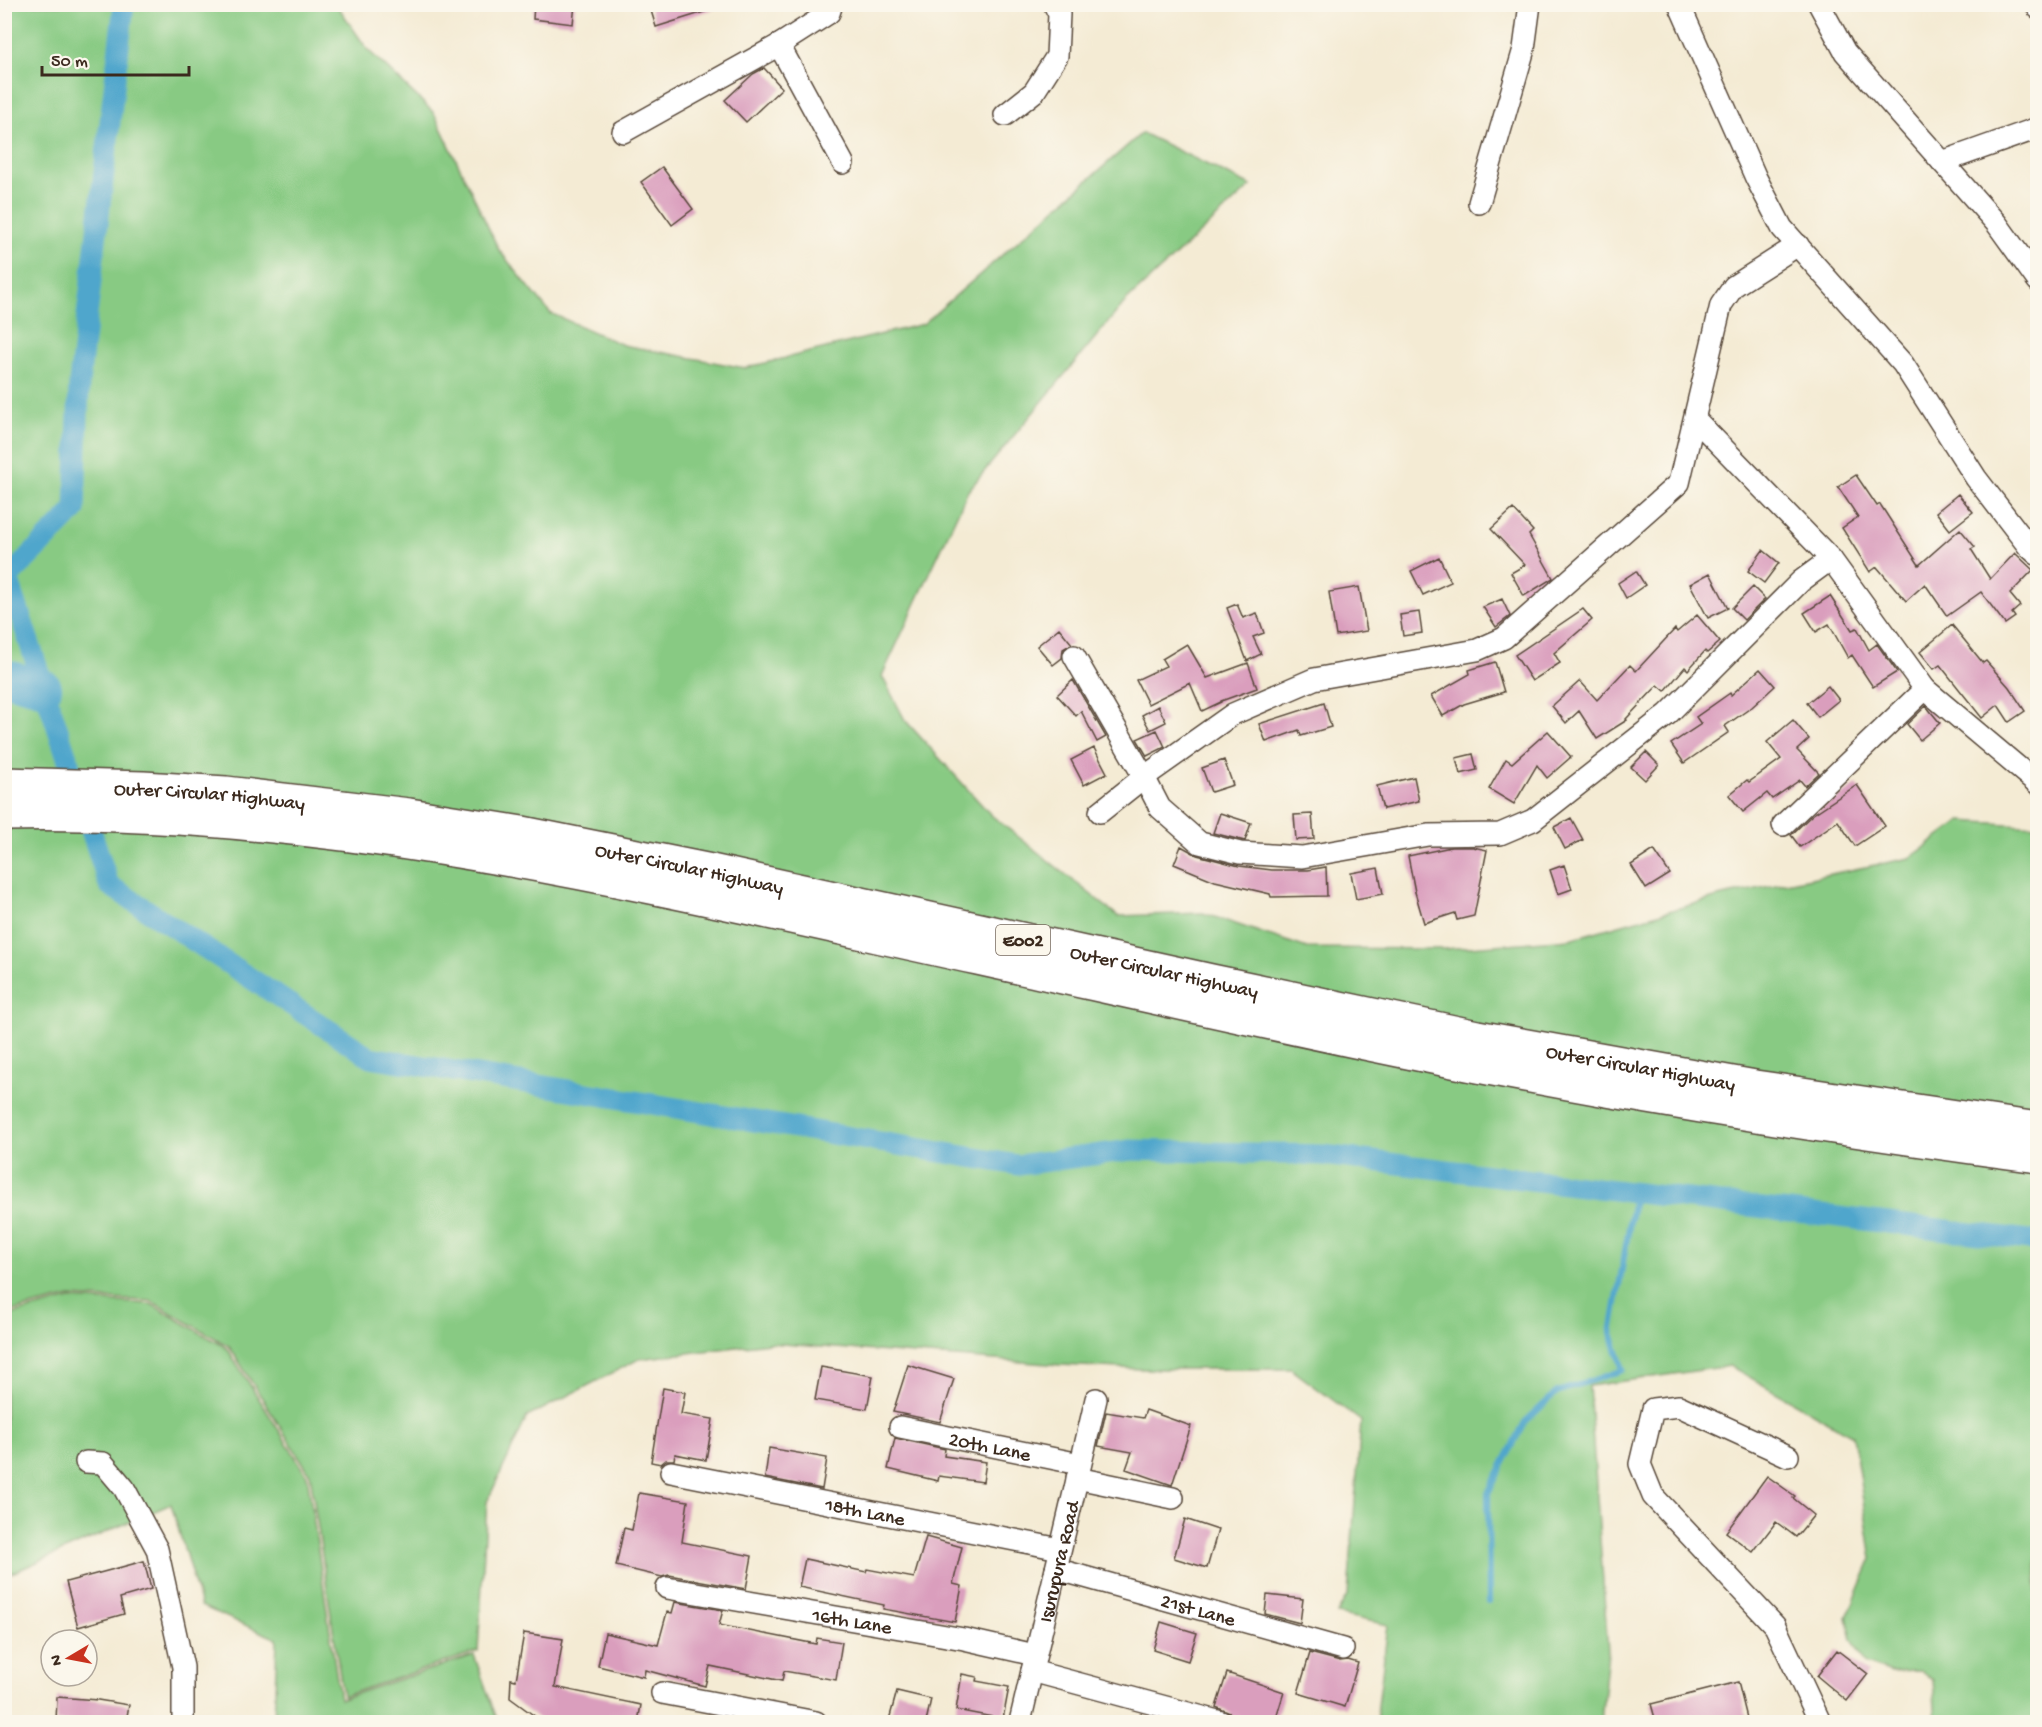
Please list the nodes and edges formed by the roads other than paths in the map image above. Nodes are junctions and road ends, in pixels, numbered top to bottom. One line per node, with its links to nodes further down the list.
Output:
1 (832, 4): 6 (street)
2 (1054, 4): 7 (street)
3 (1530, 4): 12 (street)
4 (1679, 4): 13 (street)
5 (1819, 4): 10 (street)
6 (779, 45): 9 (street); 11 (street)
7 (1005, 115)
8 (2037, 128): 10 (street)
9 (623, 132)
10 (1942, 162): 14 (street)
11 (843, 163)
12 (1479, 203)
13 (1798, 245): 15 (street); 16 (street)
14 (2037, 281)
15 (1695, 419): 17 (street); 20 (street)
16 (2037, 555)
17 (1831, 559): 19 (street); 20 (street)
18 (1074, 656): 20 (street)
19 (1925, 689): 22 (street); 25 (street)
20 (1144, 777): 23 (street)
21 (4, 784): 26 (highway, Outer Circular Highway / E002)
22 (2037, 784)
23 (1100, 812)
24 (4, 814): 27 (highway, Outer Circular Highway / E002)
25 (1783, 825)
26 (2037, 1129)
27 (2037, 1156)
28 (1095, 1399): 32 (street, Isurupura Road)
29 (900, 1427): 32 (street, 20th Lane)
30 (1788, 1456): 44 (street)
31 (86, 1462): 40 (street)
32 (1079, 1471): 34 (street, 20th Lane); 35 (street, Isurupura Road)
33 (671, 1472): 35 (street, 18th Lane)
34 (1173, 1498)
35 (1058, 1559): 37 (street, 21st Lane); 38 (street, Isurupura Road)
36 (667, 1588): 38 (street, 16th Lane)
37 (1343, 1649)
38 (1034, 1663): 42 (street, Isurupura Road); 43 (street, 16th Lane)
39 (662, 1693): 41 (street)
40 (183, 1722)
41 (816, 1722)
42 (1020, 1722)
43 (1221, 1722)
44 (1821, 1722)

